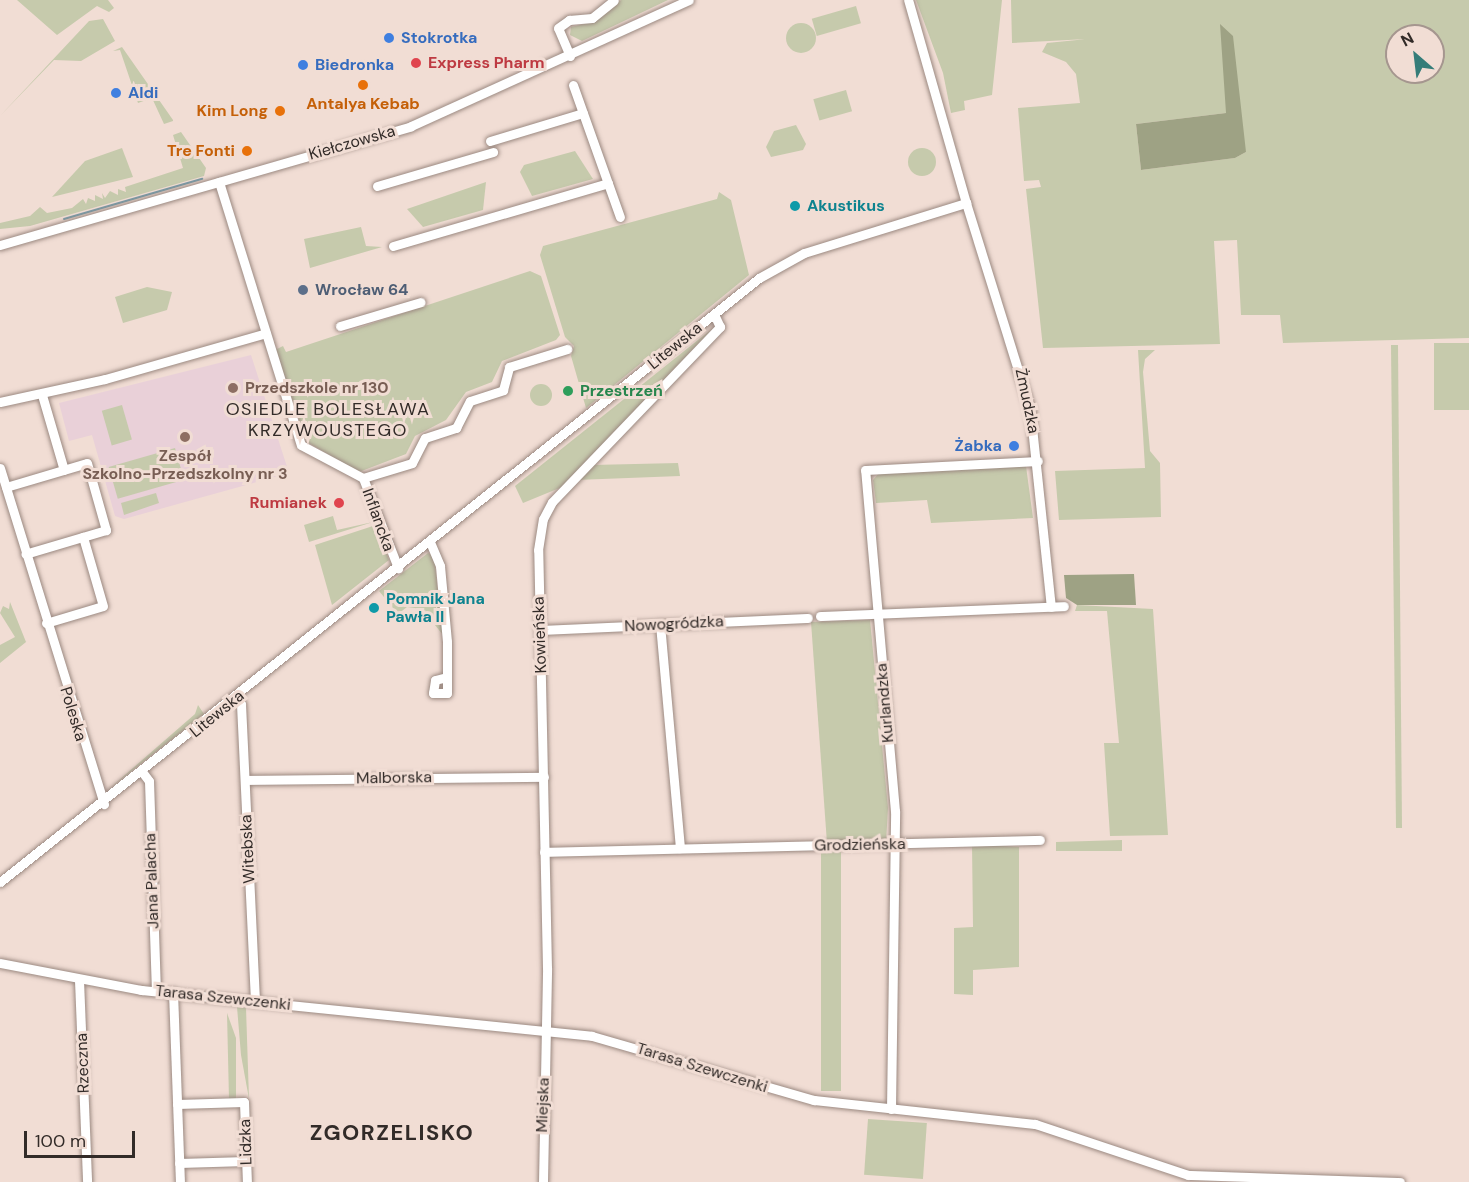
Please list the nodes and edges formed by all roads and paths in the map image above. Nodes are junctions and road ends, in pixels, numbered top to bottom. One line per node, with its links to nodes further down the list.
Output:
1 (614, 0): 4 (street)
2 (689, 0): 4 (street, Kiełczowska)
3 (908, 0): 12 (street, Żmudzka)
4 (570, 56): 9 (street, Kiełczowska)
5 (573, 85): 6 (street)
6 (584, 113): 7 (street); 10 (street)
7 (490, 141)
8 (493, 152): 11 (street)
9 (219, 182): 14 (street, Kiełczowska); 19 (street, Inflancka)
10 (608, 183): 13 (street); 15 (street)
11 (377, 186)
12 (966, 203): 17 (street, Litewska); 23 (street, Żmudzka)
13 (620, 217)
14 (0, 245)
15 (393, 246)
16 (421, 302): 18 (street)
17 (714, 314): 30 (street, Litewska); 40 (street, Kowieńska)
18 (340, 326)
19 (266, 333): 21 (street); 26 (street, Inflancka)
20 (567, 350): 26 (street)
21 (42, 395): 22 (street); 25 (street)
22 (0, 402)
23 (1038, 461): 34 (street, Żmudzka); 35 (street, Kurlandzka)
24 (0, 468): 27 (street, Poleska)
25 (64, 470): 27 (street); 29 (street)
26 (363, 478): 32 (street, Inflancka)
27 (6, 487): 28 (street, Poleska)
28 (5, 502): 31 (street, Poleska)
29 (83, 537): 31 (street); 38 (street)
30 (430, 542): 32 (street, Litewska); 41 (street)
31 (25, 554): 38 (street, Poleska)
32 (398, 568): 42 (street, Litewska)
33 (1064, 606): 34 (street)
34 (1051, 607): 35 (street)
35 (877, 613): 36 (street); 48 (street, Kurlandzka)
36 (820, 616)
37 (808, 618): 39 (street, Nowogródzka)
38 (46, 622): 46 (street, Poleska)
39 (660, 624): 40 (street, Nowogródzka); 49 (street)
40 (540, 630): 44 (street, Kowieńska)
41 (447, 676)
42 (236, 698): 43 (street, Litewska); 45 (street, Witebska)
43 (143, 773): 46 (street, Litewska); 54 (street, Jana Palacha)
44 (544, 777): 45 (street, Malborska); 50 (street, Kowieńska)
45 (245, 780): 56 (street, Witebska)
46 (104, 804): 51 (street, Litewska)
47 (1040, 840): 48 (street, Grodzieńska)
48 (894, 844): 49 (street, Grodzieńska); 59 (street, Kurlandzka)
49 (680, 848): 50 (street, Grodzieńska)
50 (544, 852): 57 (street, Kowieńska)
51 (0, 882)
52 (0, 963): 53 (street, Tarasa Szewczenki)
53 (79, 980): 54 (street, Tarasa Szewczenki); 63 (street, Rzeczna)
54 (156, 991): 55 (street, Tarasa Szewczenki)
55 (173, 992): 56 (street, Tarasa Szewczenki); 58 (street)
56 (255, 1002): 57 (street, Tarasa Szewczenki)
57 (545, 1029): 59 (street, Tarasa Szewczenki); 66 (street, Miejska)
58 (177, 1104): 60 (street, Lidzka); 61 (street)
59 (891, 1109): 62 (street, Tarasa Szewczenki)
60 (246, 1161): 61 (street); 65 (street, Lidzka)
61 (179, 1163): 64 (street)
62 (1172, 1171): 67 (street); 68 (street, Tarasa Szewczenki)
63 (87, 1182)
64 (180, 1182)
65 (247, 1182)
66 (543, 1182)
67 (1168, 1182)
68 (1400, 1182)

